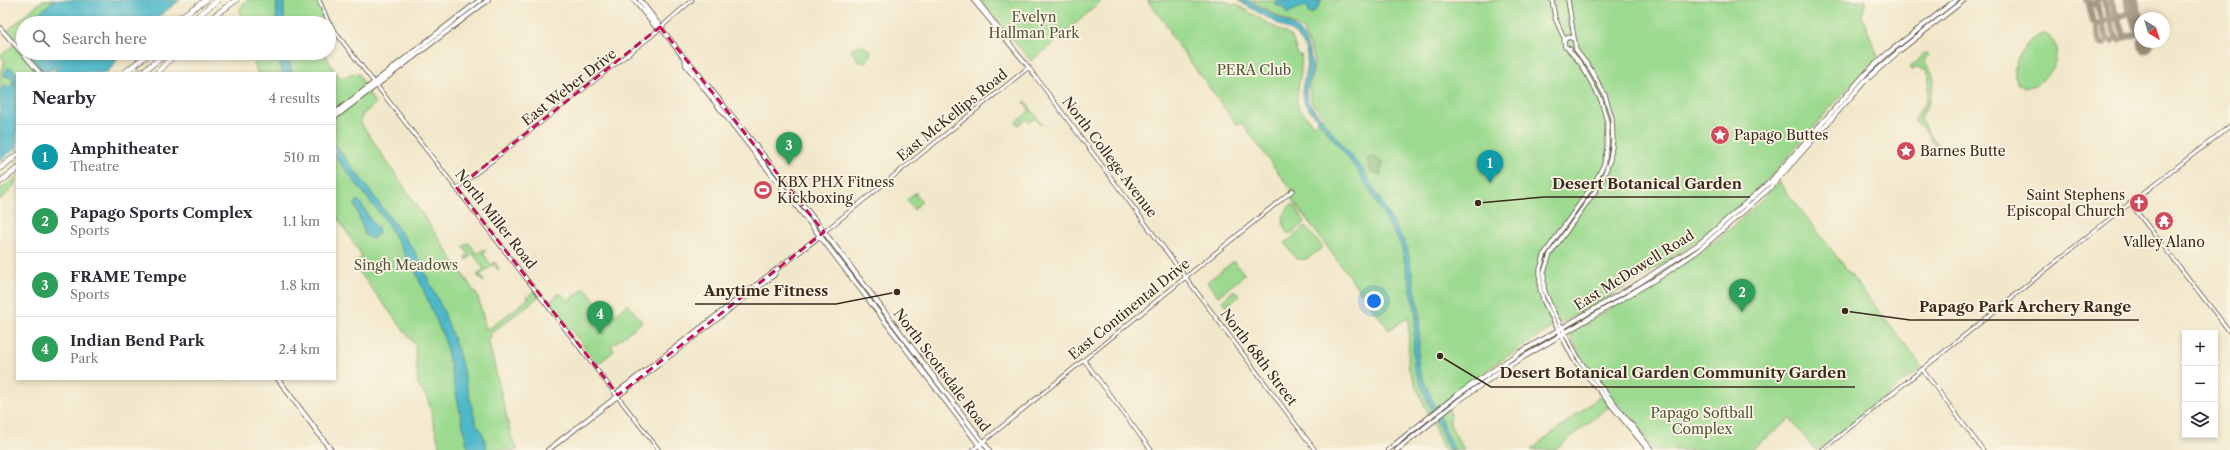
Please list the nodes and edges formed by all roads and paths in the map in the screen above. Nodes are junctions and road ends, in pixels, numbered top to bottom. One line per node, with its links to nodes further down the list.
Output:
1 (206, 0): 16 (highway)
2 (218, 0): 17 (highway)
3 (236, 0): 18 (highway)
4 (319, 0): 19 (street, North Miller Road)
5 (480, 0): 41 (main road)
6 (488, 0): 41 (main road)
7 (634, 0): 20 (main road, North Scottsdale Road)
8 (640, 0): 20 (main road, North Scottsdale Road)
9 (692, 0): 20 (street, East Weber Drive)
10 (973, 0): 27 (street, North College Avenue)
11 (977, 0): 27 (street, North College Avenue)
12 (1552, 0): 23 (main road)
13 (1568, 0): 24 (main road)
14 (1956, 0): 34 (main road, East McDowell Road)
15 (1964, 0): 42 (main road, East McDowell Road)
16 (182, 16)
17 (197, 16)
18 (215, 16)
19 (327, 16)
20 (660, 27): 28 (main road, North Scottsdale Road); 50 (street, East Weber Drive)
21 (0, 28): 25 (main road)
22 (336, 32): 41 (street, North Miller Road)
23 (1564, 40): 24 (main road); 26 (main road)
24 (1575, 43): 26 (main road); 56 (main road)
25 (16, 46)
26 (1568, 49): 56 (main road)
27 (1015, 50): 35 (street, North College Avenue)
28 (684, 59): 53 (main road, North Scottsdale Road); 54 (main road, North Scottsdale Road)
29 (29, 60): 36 (main road)
30 (139, 60): 38 (highway)
31 (141, 60): 37 (highway, bridge)
32 (158, 60): 39 (highway)
33 (169, 60): 40 (highway)
34 (1876, 64): 42 (main road); 56 (main road, East McDowell Road)
35 (1029, 67): 53 (street, East McKellips Road); 55 (street, North College Avenue)
36 (39, 72)
37 (125, 72)
38 (133, 72)
39 (142, 72)
40 (158, 72)
41 (376, 84): 43 (main road); 44 (main road); 50 (street, North Miller Road)
42 (1855, 91): 58 (main road, East McDowell Road)
43 (336, 112)
44 (336, 116)
45 (2230, 126): 52 (street)
46 (16, 156): 47 (highway)
47 (0, 168)
48 (16, 170): 49 (highway)
49 (0, 182)
50 (457, 188): 66 (street, North Miller Road)
51 (1293, 190): 55 (street, East Continental Drive)
52 (2130, 203): 57 (street); 61 (street)
53 (824, 232): 54 (main road, East McKellips Road); 67 (main road, North Scottsdale Road)
54 (820, 236): 66 (main road, East McKellips Road); 67 (main road, North Scottsdale Road)
55 (1186, 278): 60 (street, East Continental Drive); 75 (street, North 68th Street)
56 (1560, 329): 58 (main road); 59 (main road, East McDowell Road)
57 (2230, 332)
58 (1562, 333): 62 (main road, East McDowell Road); 63 (main road)
59 (1512, 358): 62 (main road); 65 (main road, East McDowell Road)
60 (1084, 360): 67 (street, East Continental Drive); 74 (street)
61 (1922, 369): 80 (street); 81 (street)
62 (1494, 375): 65 (main road); 77 (main road, East McDowell Road)
63 (1589, 376): 78 (main road); 79 (main road)
64 (279, 380): 68 (main road)
65 (1474, 383): 76 (main road, East McDowell Road)
66 (618, 395): 69 (main road, East McKellips Road); 70 (street, North Miller Road)
67 (981, 444): 71 (street, East Continental Drive); 72 (main road, North Scottsdale Road); 73 (main road, North Scottsdale Road)
68 (331, 450)
69 (548, 450)
70 (659, 450)
71 (973, 450)
72 (983, 450)
73 (989, 450)
74 (1151, 450)
75 (1315, 450)
76 (1388, 450)
77 (1397, 450)
78 (1648, 450)
79 (1652, 450)
80 (1822, 450)
81 (1983, 450)

